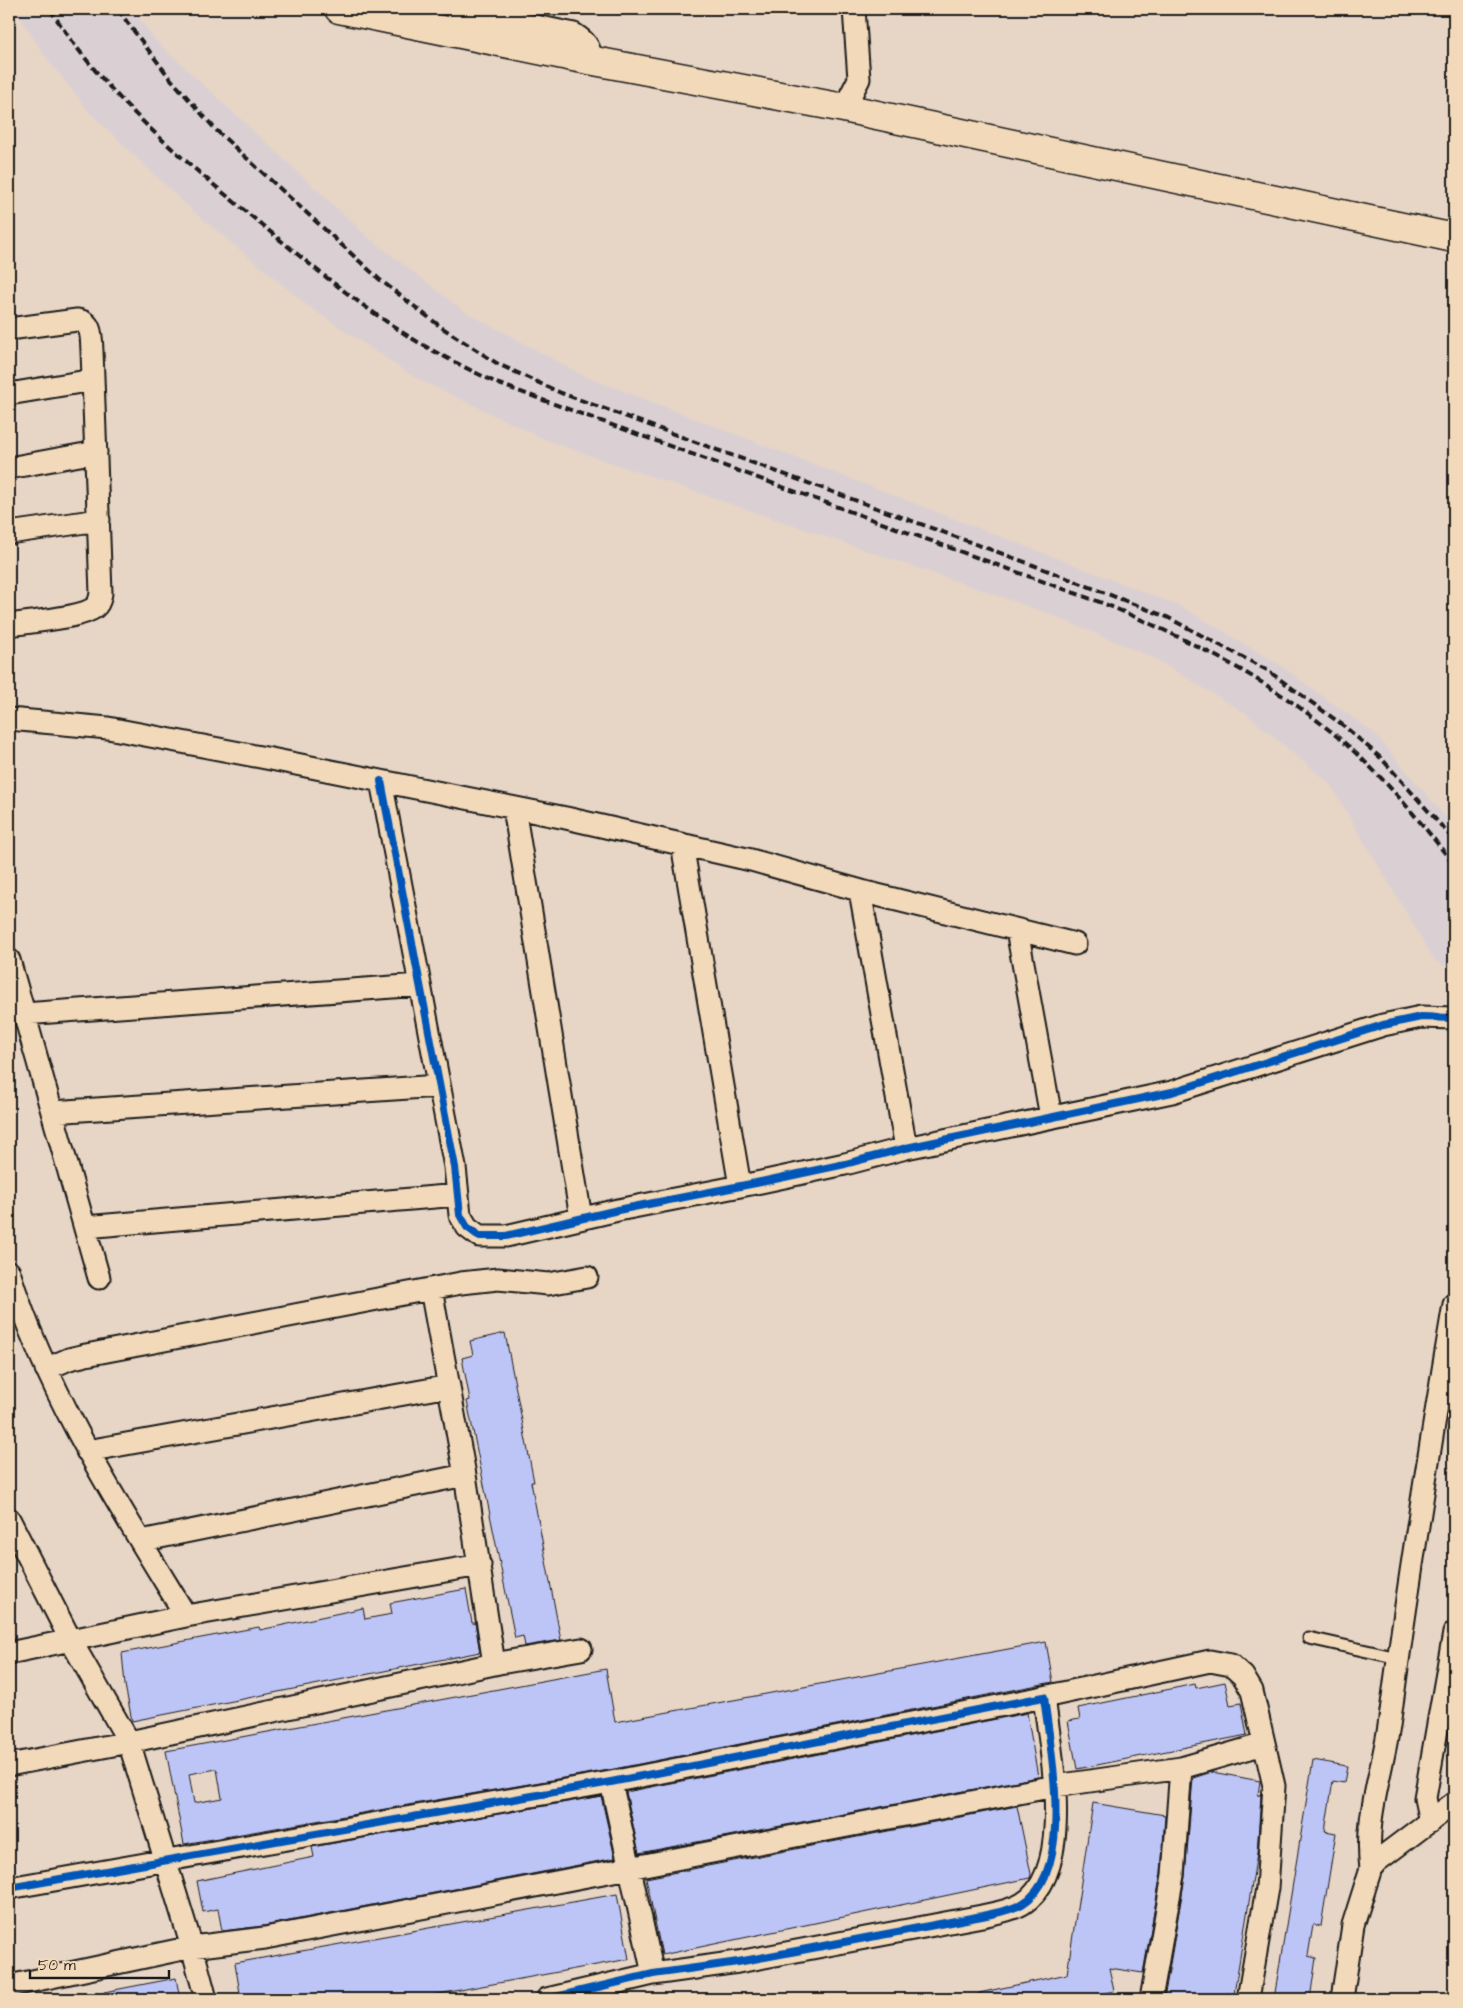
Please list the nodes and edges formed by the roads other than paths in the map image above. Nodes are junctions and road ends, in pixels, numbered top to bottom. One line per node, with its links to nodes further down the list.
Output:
1 (339, 9): 4 (street)
2 (455, 9): 4 (street)
3 (854, 9): 5 (street)
4 (591, 61): 5 (street)
5 (844, 108): 6 (street)
6 (1454, 238)
7 (9, 329): 8 (street)
8 (93, 380): 9 (street); 10 (street)
9 (9, 394)
10 (96, 452): 11 (street); 12 (street)
11 (9, 468)
12 (99, 520): 13 (street); 14 (street)
13 (9, 534)
14 (9, 625)
15 (9, 720): 16 (street)
16 (381, 780): 17 (street); 23 (street)
17 (514, 808): 18 (street); 32 (street)
18 (682, 844): 19 (street); 30 (street)
19 (860, 890): 20 (street); 29 (street)
20 (1018, 930): 21 (street); 28 (street)
21 (1075, 944)
22 (9, 960): 24 (street)
23 (420, 985): 24 (street); 26 (street)
24 (24, 1014): 27 (street)
25 (1454, 1018): 28 (street)
26 (439, 1086): 27 (street); 31 (street)
27 (52, 1112): 33 (street)
28 (1051, 1117): 29 (street)
29 (906, 1148): 30 (street)
30 (740, 1186): 32 (street)
31 (458, 1195): 32 (street); 33 (street)
32 (581, 1218)
33 (85, 1227): 36 (street)
34 (9, 1272): 39 (street)
35 (587, 1277): 37 (street)
36 (99, 1278)
37 (431, 1289): 39 (street); 41 (street)
38 (1454, 1304): 40 (street)
39 (46, 1369): 42 (street)
40 (1448, 1380): 53 (street)
41 (449, 1386): 42 (street); 43 (street)
42 (87, 1450): 45 (street)
43 (465, 1475): 45 (street); 46 (street)
44 (9, 1518): 50 (street)
45 (141, 1541): 47 (street)
46 (480, 1565): 47 (street); 54 (street)
47 (186, 1616): 50 (street)
48 (1454, 1633): 63 (street)
49 (1309, 1638): 53 (lane)
50 (71, 1641): 52 (street); 56 (street)
51 (581, 1649): 54 (street)
52 (9, 1653)
53 (1398, 1658): 66 (street)
54 (494, 1664): 56 (street)
55 (1044, 1697): 57 (street); 60 (street); 61 (street)
56 (129, 1742): 58 (street); 64 (street)
57 (1264, 1744): 59 (street); 74 (street)
58 (9, 1765)
59 (1181, 1768): 61 (street); 73 (street)
60 (611, 1782): 64 (street); 65 (street)
61 (1055, 1786): 65 (street); 69 (street)
62 (1454, 1803): 63 (street)
63 (1430, 1822): 66 (street)
64 (166, 1860): 67 (street); 68 (street)
65 (629, 1868): 68 (street); 69 (street)
66 (1371, 1868): 75 (street)
67 (9, 1888)
68 (192, 1947): 70 (street); 71 (street)
69 (653, 1974): 72 (street)
70 (9, 1986)
71 (206, 1999)
72 (547, 1999)
73 (1151, 1999)
74 (1248, 1999)
75 (1342, 1999)

